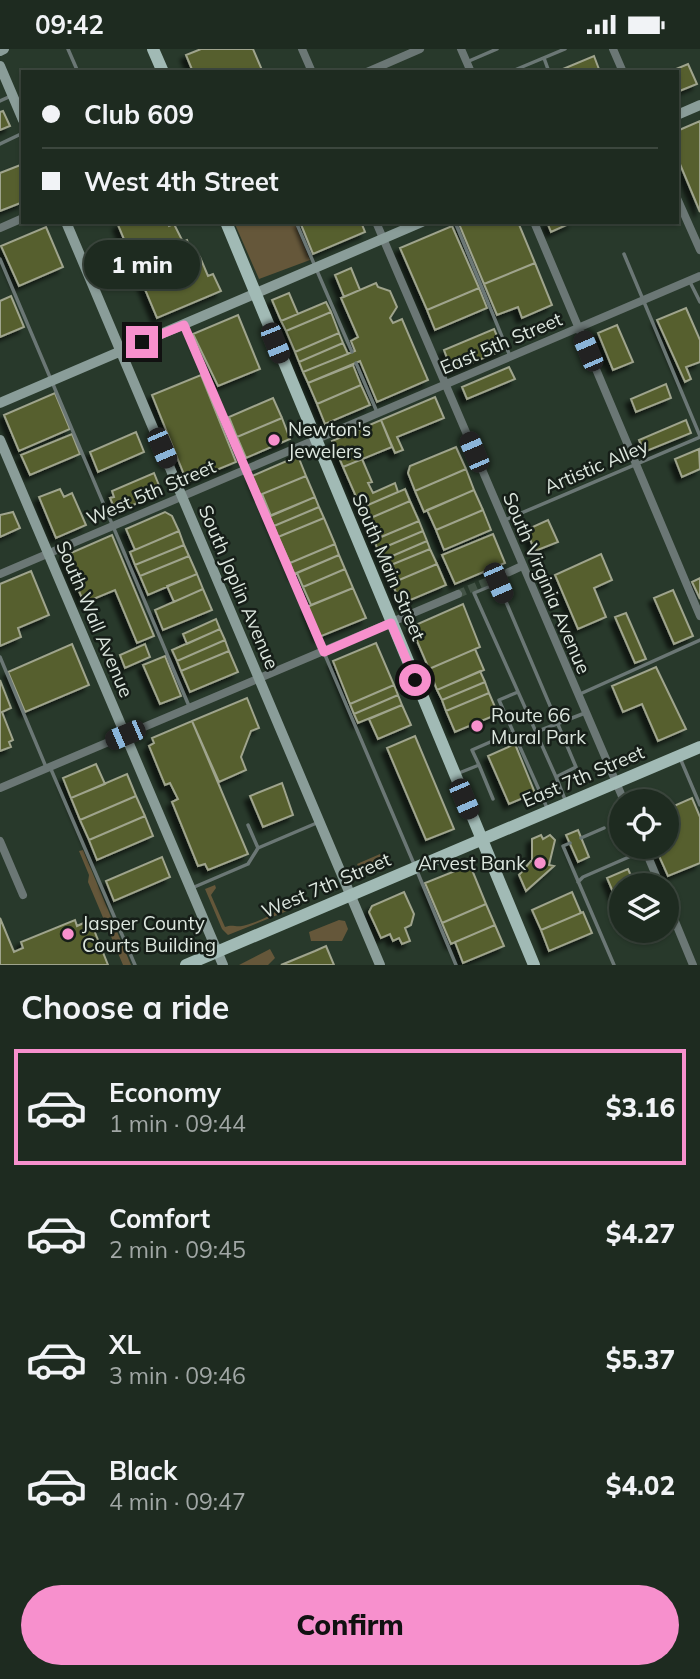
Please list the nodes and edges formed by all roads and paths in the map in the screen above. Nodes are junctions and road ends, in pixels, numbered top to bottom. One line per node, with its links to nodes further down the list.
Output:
1 (68, 49): 13 (lane)
2 (153, 49): 14 (main road)
3 (302, 49): 15 (street)
4 (420, 49): 9 (street)
5 (461, 49): 11 (street)
6 (497, 49): 11 (lane)
7 (565, 49): 10 (lane)
8 (613, 49): 20 (street)
9 (397, 53): 16 (street)
10 (544, 58): 18 (lane); 19 (lane)
11 (467, 62): 17 (street)
12 (0, 66): 21 (street)
13 (77, 70)
14 (162, 70)
15 (311, 70)
16 (370, 70)
17 (470, 70)
18 (515, 70)
19 (548, 70)
20 (622, 70)
21 (13, 96): 22 (lane); 25 (street)
22 (0, 101)
23 (700, 105): 24 (street)
24 (679, 114)
25 (21, 115)
26 (21, 134): 27 (lane)
27 (0, 144)
28 (679, 203): 39 (street)
29 (21, 219): 37 (street)
30 (67, 224): 50 (street, South Joplin Avenue)
31 (227, 224): 45 (main road, South Main Street)
32 (297, 224): 42 (lane)
33 (377, 224): 38 (street, South Virginia Avenue)
34 (417, 224): 38 (street)
35 (456, 224): 52 (lane)
36 (535, 224): 49 (street)
37 (0, 228)
38 (383, 239): 42 (street); 55 (street, South Virginia Avenue)
39 (700, 250)
40 (624, 254): 46 (lane)
41 (0, 259): 54 (lane)
42 (316, 268): 45 (street); 51 (lane)
43 (700, 276): 44 (street, East 5th Street)
44 (689, 281): 46 (street, East 5th Street); 47 (lane)
45 (255, 295): 48 (street); 59 (main road, South Main Street)
46 (643, 300): 49 (street, East 5th Street); 58 (lane)
47 (700, 302)
48 (184, 325): 50 (street); 61 (lane)
49 (578, 328): 52 (street, East 5th Street); 70 (street)
50 (121, 351): 54 (street); 62 (street, South Joplin Avenue)
51 (352, 352)
52 (510, 356): 55 (street, East 5th Street)
53 (356, 363): 57 (lane)
54 (52, 381): 56 (street); 64 (lane)
55 (445, 384): 57 (street, East 5th Street); 63 (street, South Virginia Avenue)
56 (0, 403)
57 (377, 412): 59 (street, East 5th Street)
58 (700, 437): 63 (lane, Artistic Alley)
59 (315, 439): 61 (street, West 5th Street); 71 (main road, South Main Street)
60 (0, 440): 65 (street, South Wall Avenue)
61 (246, 468): 62 (street, West 5th Street); 73 (lane)
62 (182, 496): 64 (street, West 5th Street); 75 (street, South Joplin Avenue)
63 (503, 520): 66 (street, South Virginia Avenue)
64 (113, 526): 65 (street, West 5th Street); 78 (lane)
65 (48, 554): 68 (street, West 5th Street); 83 (street, South Wall Avenue)
66 (522, 566): 67 (street); 77 (street, South Virginia Avenue)
67 (509, 572)
68 (0, 574)
69 (458, 594): 71 (street)
70 (700, 616)
71 (391, 623): 73 (street); 88 (main road, South Main Street)
72 (700, 640): 77 (lane)
73 (324, 652): 75 (street); 106 (lane)
74 (0, 657): 87 (lane)
75 (259, 678): 78 (street); 97 (street, South Joplin Avenue)
76 (518, 691): 80 (lane); 81 (lane); 82 (lane)
77 (578, 695): 79 (street, South Virginia Avenue)
78 (190, 708): 83 (street)
79 (585, 713): 80 (lane); 90 (street, South Virginia Avenue)
80 (557, 724): 82 (lane); 89 (lane)
81 (513, 732): 86 (lane); 96 (lane)
82 (536, 732): 89 (lane)
83 (125, 735): 87 (street); 108 (street, South Wall Avenue)
84 (700, 747): 85 (main road, East 7th Street)
85 (679, 756): 90 (main road, East 7th Street); 95 (lane)
86 (479, 765): 88 (lane); 93 (lane)
87 (48, 768): 91 (street); 113 (lane)
88 (454, 775): 101 (main road, South Main Street)
89 (556, 777): 94 (lane)
90 (616, 783): 92 (street, South Virginia Avenue); 94 (main road, East 7th Street)
91 (0, 788)
92 (619, 789)
93 (494, 799)
94 (567, 803): 96 (main road, East 7th Street)
95 (700, 805)
96 (548, 811): 101 (main road, East 7th Street)
97 (320, 821): 104 (lane); 110 (street, South Joplin Avenue)
98 (248, 825): 104 (lane)
99 (604, 828): 100 (lane)
100 (581, 838)
101 (481, 840): 106 (main road, West 7th Street); 118 (main road, South Main Street)
102 (0, 841): 109 (street)
103 (570, 843): 107 (lane)
104 (258, 848): 108 (lane)
105 (622, 859): 107 (lane)
106 (416, 868): 110 (main road, West 7th Street); 117 (lane)
107 (578, 882): 119 (lane)
108 (190, 889): 112 (street, South Wall Avenue)
109 (23, 895)
110 (351, 895): 112 (main road, West 7th Street); 116 (street, South Joplin Avenue)
111 (679, 931): 120 (street)
112 (217, 952): 114 (main road, West 7th Street); 115 (street, South Wall Avenue)
113 (135, 965)
114 (186, 965)
115 (223, 965)
116 (380, 965)
117 (456, 965)
118 (534, 965)
119 (614, 965)
120 (693, 965)

